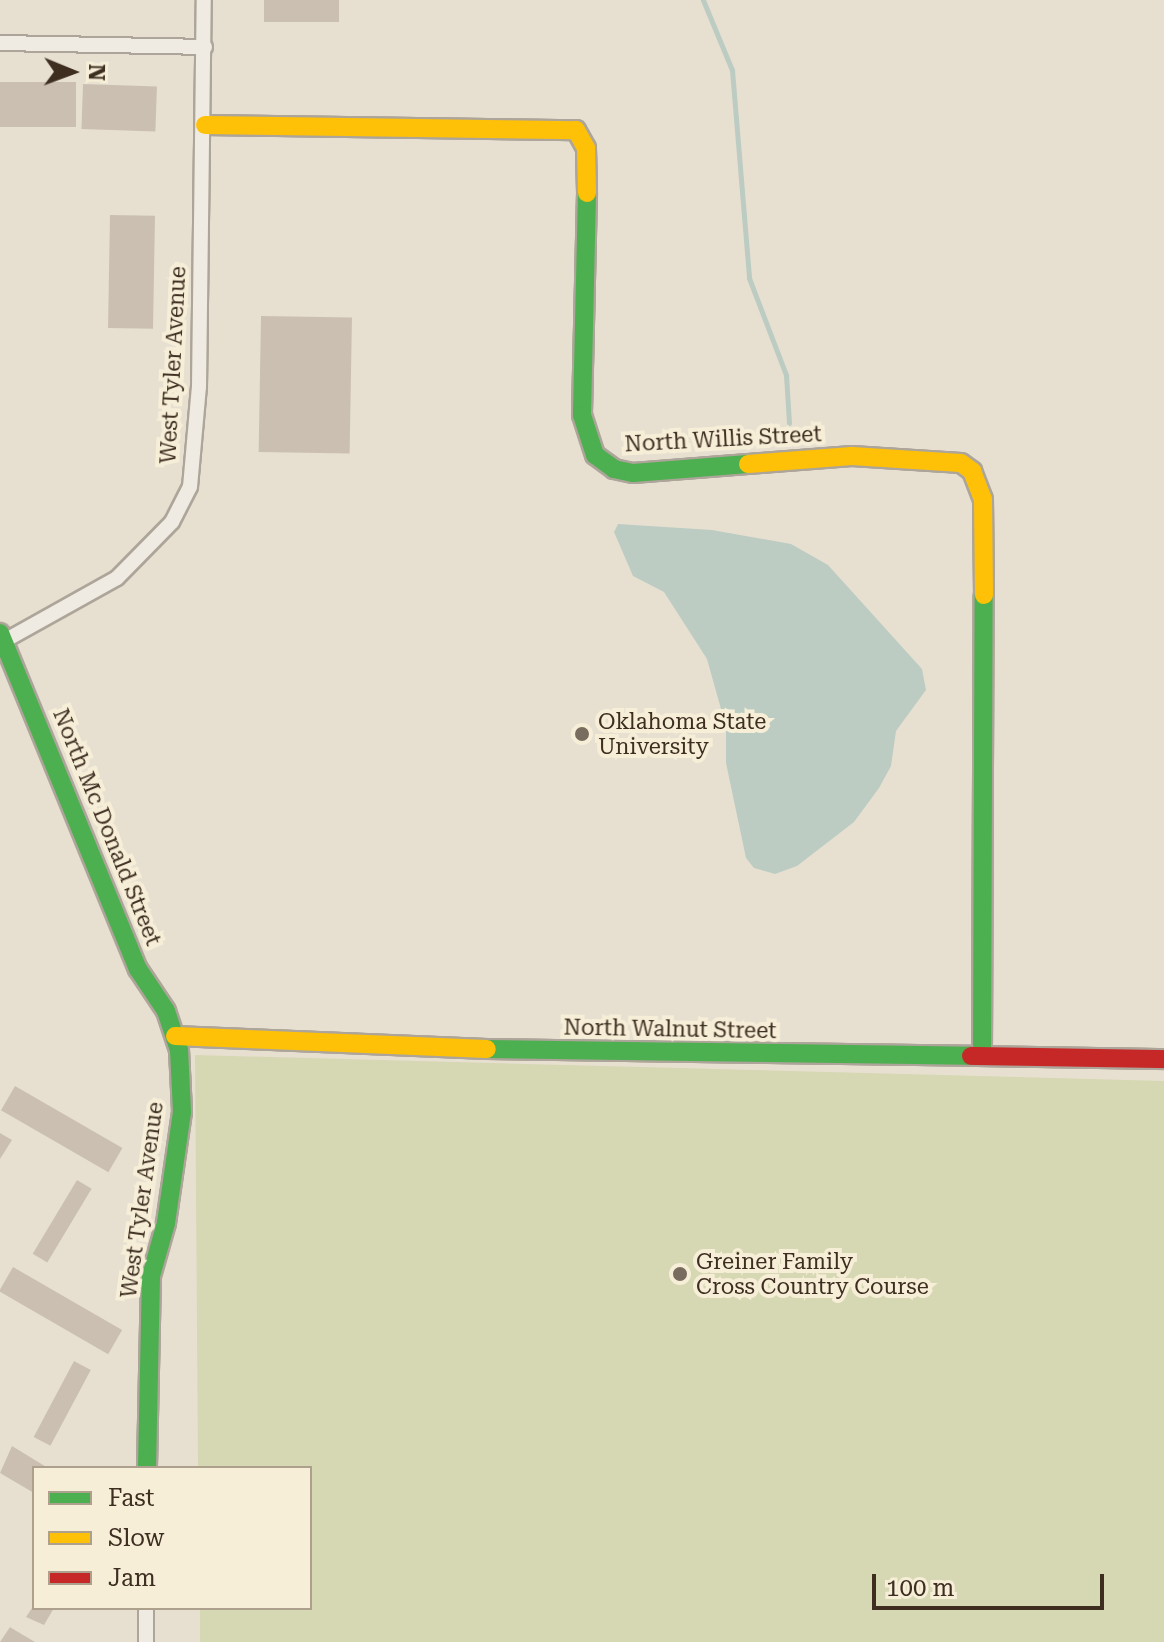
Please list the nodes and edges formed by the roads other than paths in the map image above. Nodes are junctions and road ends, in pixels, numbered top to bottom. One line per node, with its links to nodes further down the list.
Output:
1 (204, 0): 3 (street, West Tyler Avenue)
2 (0, 43): 3 (street)
3 (205, 47): 4 (street, West Tyler Avenue)
4 (205, 125): 5 (street, West Tyler Avenue); 7 (street, North Willis Street)
5 (3, 636): 6 (street, North Mc Donald Street)
6 (175, 1036): 7 (street, North Walnut Street); 9 (street, West Tyler Avenue)
7 (982, 1055): 8 (street, North Walnut Street)
8 (1164, 1059)
9 (147, 1466)
10 (146, 1610): 11 (street)
11 (146, 1642)

